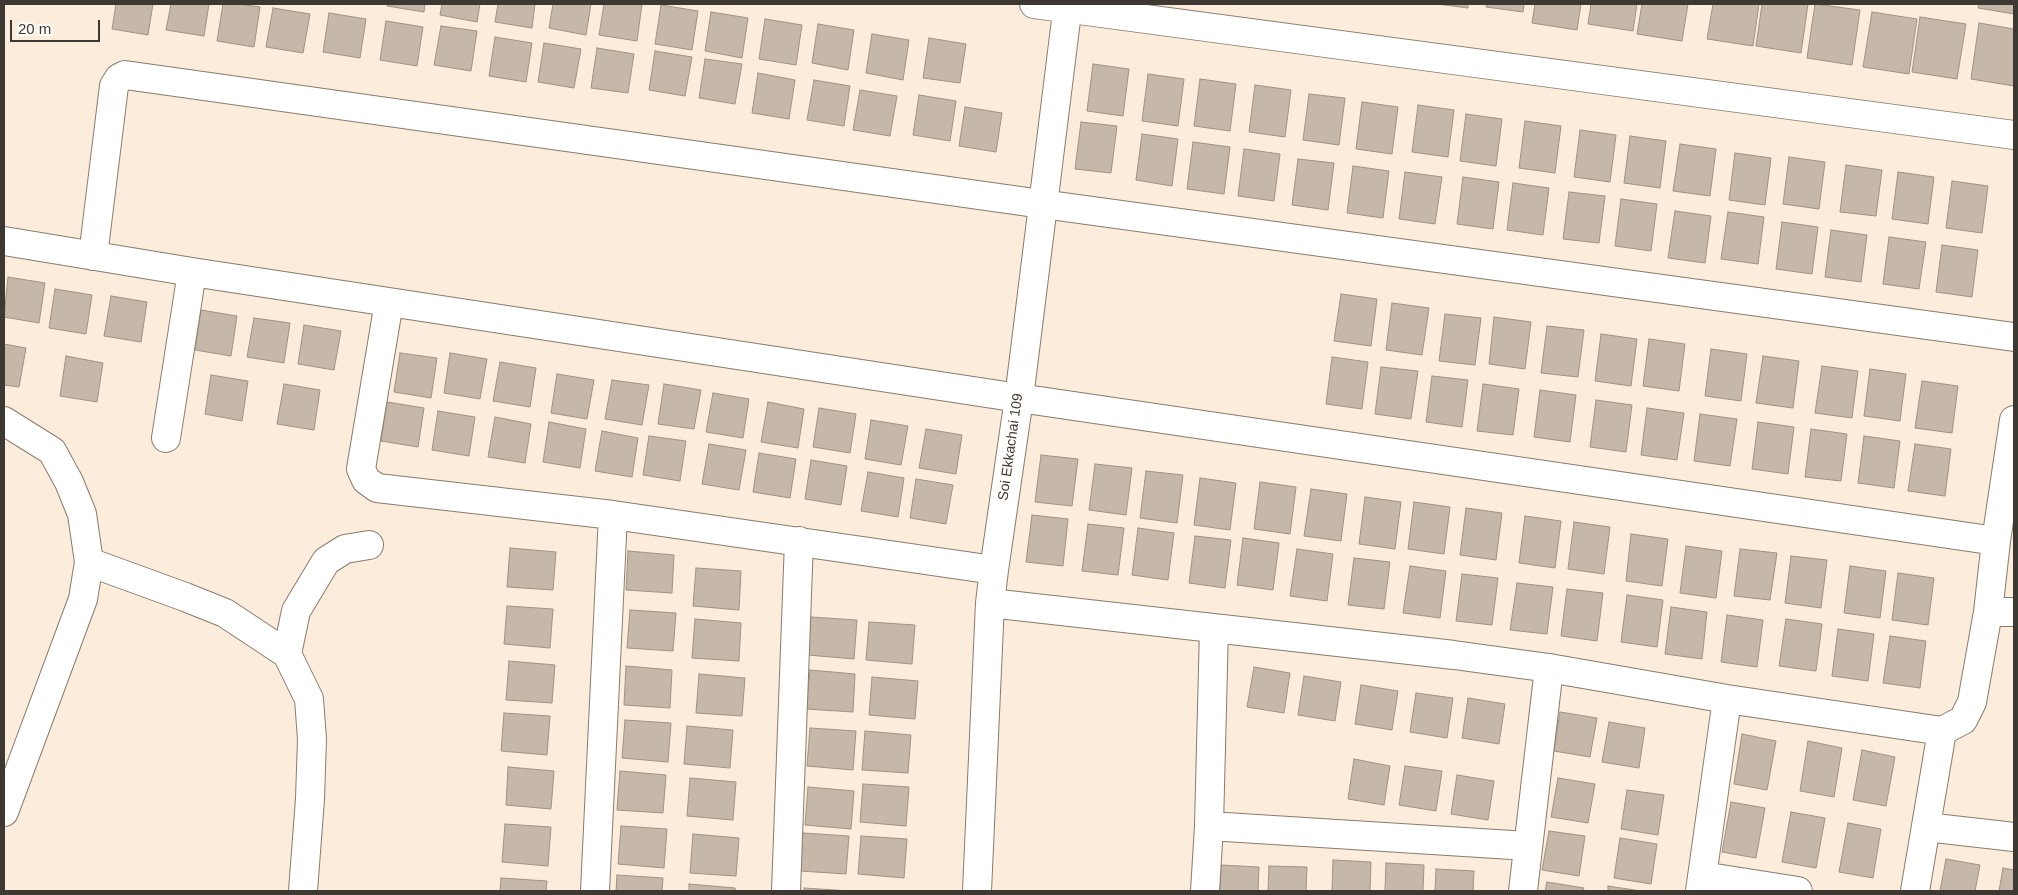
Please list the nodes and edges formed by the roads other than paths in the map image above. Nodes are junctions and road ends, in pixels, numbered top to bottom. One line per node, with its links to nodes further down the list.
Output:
1 (1034, 4): 2 (street)
2 (1068, 6): 3 (street); 4 (street, Soi Ekkachai 109)
3 (2014, 135)
4 (1042, 204): 6 (street); 9 (street); 10 (street, Soi Ekkachai 109)
5 (4, 241): 6 (street)
6 (93, 256): 7 (street)
7 (192, 272): 8 (street); 13 (street)
8 (389, 302): 10 (street); 14 (street)
9 (2014, 337)
10 (1018, 398): 15 (street); 19 (street, Soi Ekkachai 109)
11 (4, 421): 18 (street)
12 (2014, 421): 15 (street)
13 (166, 438)
14 (613, 516): 16 (street); 34 (street)
15 (1996, 541): 21 (street)
16 (799, 542): 19 (street); 35 (street)
17 (369, 545): 23 (street)
18 (89, 562): 23 (street); 27 (street)
19 (994, 570): 20 (street, Soi Ekkachai 109)
20 (990, 603): 22 (street); 36 (street, Soi Ekkachai 109)
21 (2001, 612): 26 (street)
22 (1214, 628): 24 (street); 28 (street)
23 (287, 654): 33 (street)
24 (1549, 668): 25 (street); 31 (street)
25 (1726, 699): 26 (street); 32 (street)
26 (1942, 731): 29 (street)
27 (4, 812)
28 (1209, 826): 31 (street); 37 (street)
29 (1926, 826): 30 (street); 40 (street)
30 (2014, 837)
31 (1528, 846): 38 (street)
32 (1701, 884): 39 (street)
33 (303, 891)
34 (595, 891)
35 (786, 891)
36 (977, 891)
37 (1205, 891)
38 (1522, 891)
39 (1798, 891)
40 (1915, 891)

